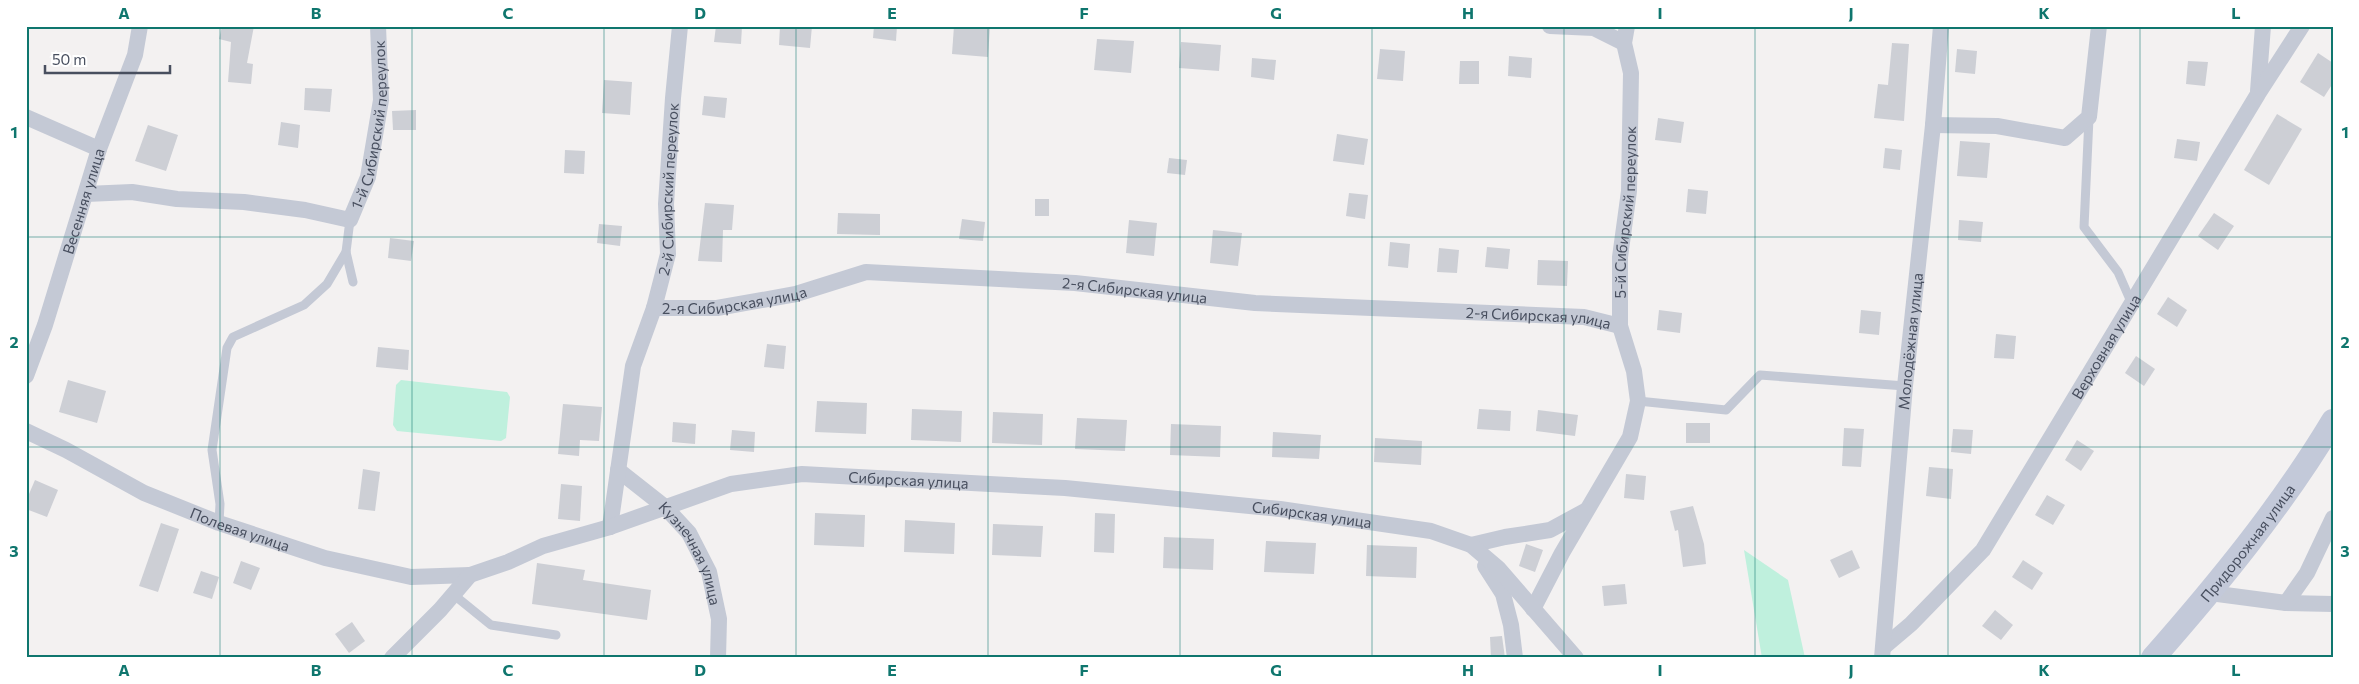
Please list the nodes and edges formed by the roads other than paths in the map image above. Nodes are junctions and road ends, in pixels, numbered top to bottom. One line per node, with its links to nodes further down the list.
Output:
1 (140, 26): 15 (street, Весенняя улица)
2 (378, 26): 17 (street, 1-й Сибирский переулок)
3 (680, 26): 21 (street, 2-й Сибирский переулок)
4 (1550, 26): 10 (street)
5 (1627, 26): 10 (street, 5-й Сибирский переулок)
6 (1941, 26): 14 (street, Молодёжная улица)
7 (2099, 26): 13 (street)
8 (2263, 26): 11 (street)
9 (2302, 26): 11 (street, Верховная улица)
10 (1624, 43): 22 (street, 5-й Сибирский переулок)
11 (2258, 94): 20 (street, Верховная улица)
12 (26, 117): 15 (street)
13 (2089, 117): 14 (street); 20 (lane)
14 (1933, 125): 24 (street, Молодёжная улица)
15 (99, 149): 16 (street, Весенняя улица)
16 (86, 194): 17 (street); 23 (street, Весенняя улица)
17 (350, 220): 18 (lane)
18 (346, 252): 19 (lane); 32 (lane)
19 (353, 282)
20 (2132, 304): 42 (street, Верховная улица)
21 (654, 308): 22 (street, 2-я Сибирская улица); 28 (street, 2-й Сибирский переулок)
22 (1620, 326): 25 (street, 5-й Сибирский переулок)
23 (26, 376)
24 (1905, 386): 25 (lane); 42 (street, Молодёжная улица)
25 (1638, 401): 30 (street, 5-й Сибирский переулок)
26 (2333, 421): 36 (street, Придорожная улица)
27 (26, 431): 32 (street, Полевая улица)
28 (618, 470): 29 (street, Кузнечная улица); 33 (street, 2-й Сибирский переулок)
29 (665, 507): 33 (street, Сибирская улица); 34 (street, Сибирская улица); 44 (street, Кузнечная улица)
30 (1586, 511): 34 (street); 40 (street, 5-й Сибирский переулок)
31 (2333, 518): 38 (street)
32 (219, 522): 35 (street, Полевая улица)
33 (610, 527): 35 (street, Сибирская улица)
34 (1471, 545): 40 (street); 45 (street)
35 (470, 576): 37 (street, Сибирская улица)
36 (2210, 593): 38 (street); 47 (street, Придорожная улица)
37 (454, 595): 41 (lane); 43 (street, Сибирская улица)
38 (2286, 603): 39 (street)
39 (2333, 604)
40 (1533, 609): 46 (street)
41 (556, 635)
42 (1883, 652)
43 (392, 658)
44 (718, 658)
45 (1515, 658)
46 (1576, 658)
47 (2153, 658)

